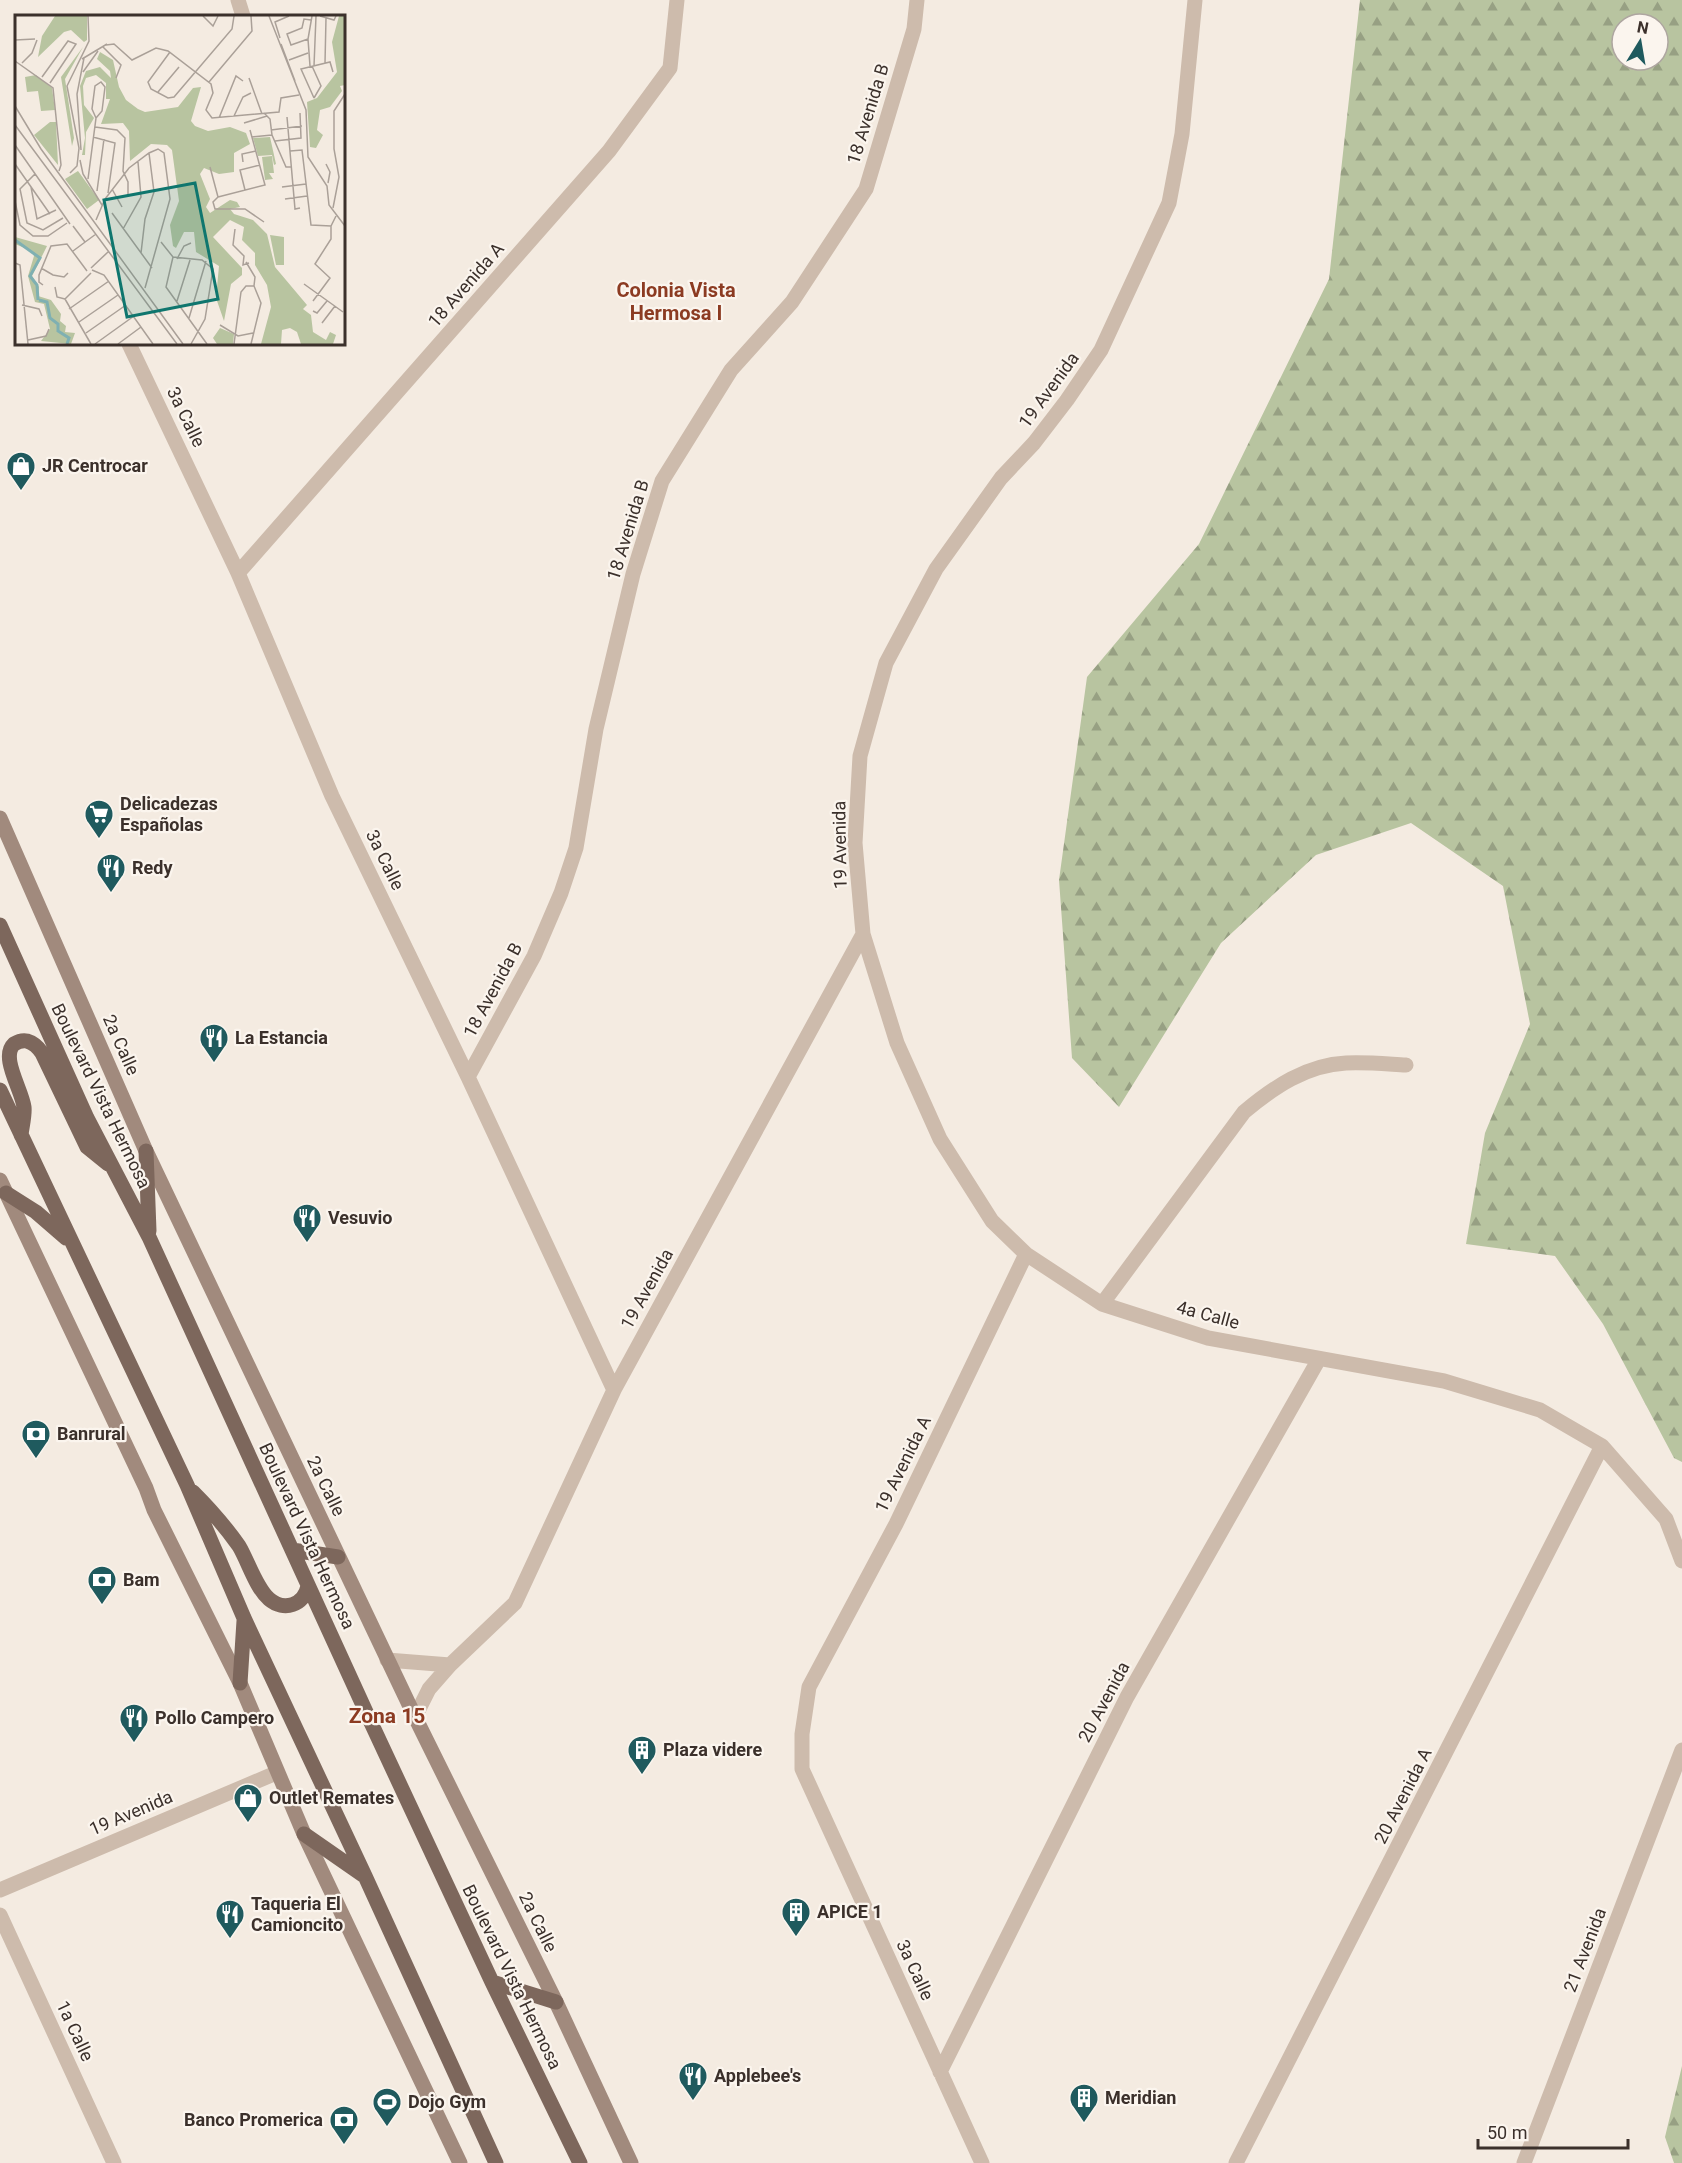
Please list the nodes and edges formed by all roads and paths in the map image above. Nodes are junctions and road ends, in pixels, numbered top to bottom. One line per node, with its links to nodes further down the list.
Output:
1 (238, 0): 5 (street)
2 (677, 0): 7 (street, 18 Avenida A)
3 (917, 0): 12 (street, 18 Avenida B)
4 (1195, 0): 10 (street, 19 Avenida)
5 (243, 15)
6 (129, 345): 7 (street, 3a Calle)
7 (238, 573): 12 (street, 3a Calle)
8 (0, 818): 15 (street, 2a Calle)
9 (0, 925): 16 (main road, Boulevard Vista Hermosa)
10 (863, 934): 20 (street, 4a Calle); 23 (street, 19 Avenida)
11 (1407, 1065): 21 (street)
12 (468, 1077): 23 (street, 3a Calle)
13 (0, 1090): 14 (main road)
14 (21, 1137): 16 (main road); 19 (main road)
15 (146, 1151): 18 (main road); 27 (street, 2a Calle)
16 (113, 1168): 18 (main road, Boulevard Vista Hermosa)
17 (3, 1187): 19 (main road); 33 (street)
18 (149, 1237): 26 (main road, Boulevard Vista Hermosa)
19 (75, 1248): 25 (main road)
20 (1026, 1254): 21 (street, 4a Calle); 34 (street, 19 Avenida A)
21 (1102, 1304): 22 (street, 4a Calle)
22 (1319, 1359): 24 (street, 4a Calle); 46 (street, 20 Avenida)
23 (614, 1390): 32 (street, 19 Avenida)
24 (1602, 1446): 28 (street, 4a Calle); 53 (street, 20 Avenida A)
25 (187, 1485): 29 (main road); 30 (main road)
26 (292, 1550): 27 (main road); 29 (main road, Boulevard Vista Hermosa)
27 (338, 1557): 31 (street, 2a Calle)
28 (1682, 1561)
29 (308, 1586): 44 (main road, Boulevard Vista Hermosa)
30 (244, 1618): 33 (main road); 39 (main road)
31 (387, 1660): 32 (street); 35 (street, 2a Calle)
32 (450, 1665): 35 (street, 19 Avenida)
33 (240, 1683): 37 (street)
34 (809, 1687): 46 (street, 3a Calle)
35 (415, 1716): 45 (street, 2a Calle)
36 (1682, 1750): 54 (street, 21 Avenida)
37 (276, 1773): 38 (street); 40 (street, 19 Avenida)
38 (304, 1834): 39 (main road); 48 (street)
39 (365, 1876): 49 (main road)
40 (0, 1890)
41 (0, 1916): 42 (street, 1a Calle)
42 (15, 1948): 43 (street); 47 (street, 1a Calle)
43 (0, 1955)
44 (492, 1982): 45 (main road); 50 (main road, Boulevard Vista Hermosa)
45 (556, 2002): 51 (street, 2a Calle)
46 (940, 2072): 52 (street, 3a Calle)
47 (114, 2163)
48 (460, 2163)
49 (496, 2163)
50 (580, 2163)
51 (631, 2163)
52 (982, 2163)
53 (1236, 2163)
54 (1524, 2163)

